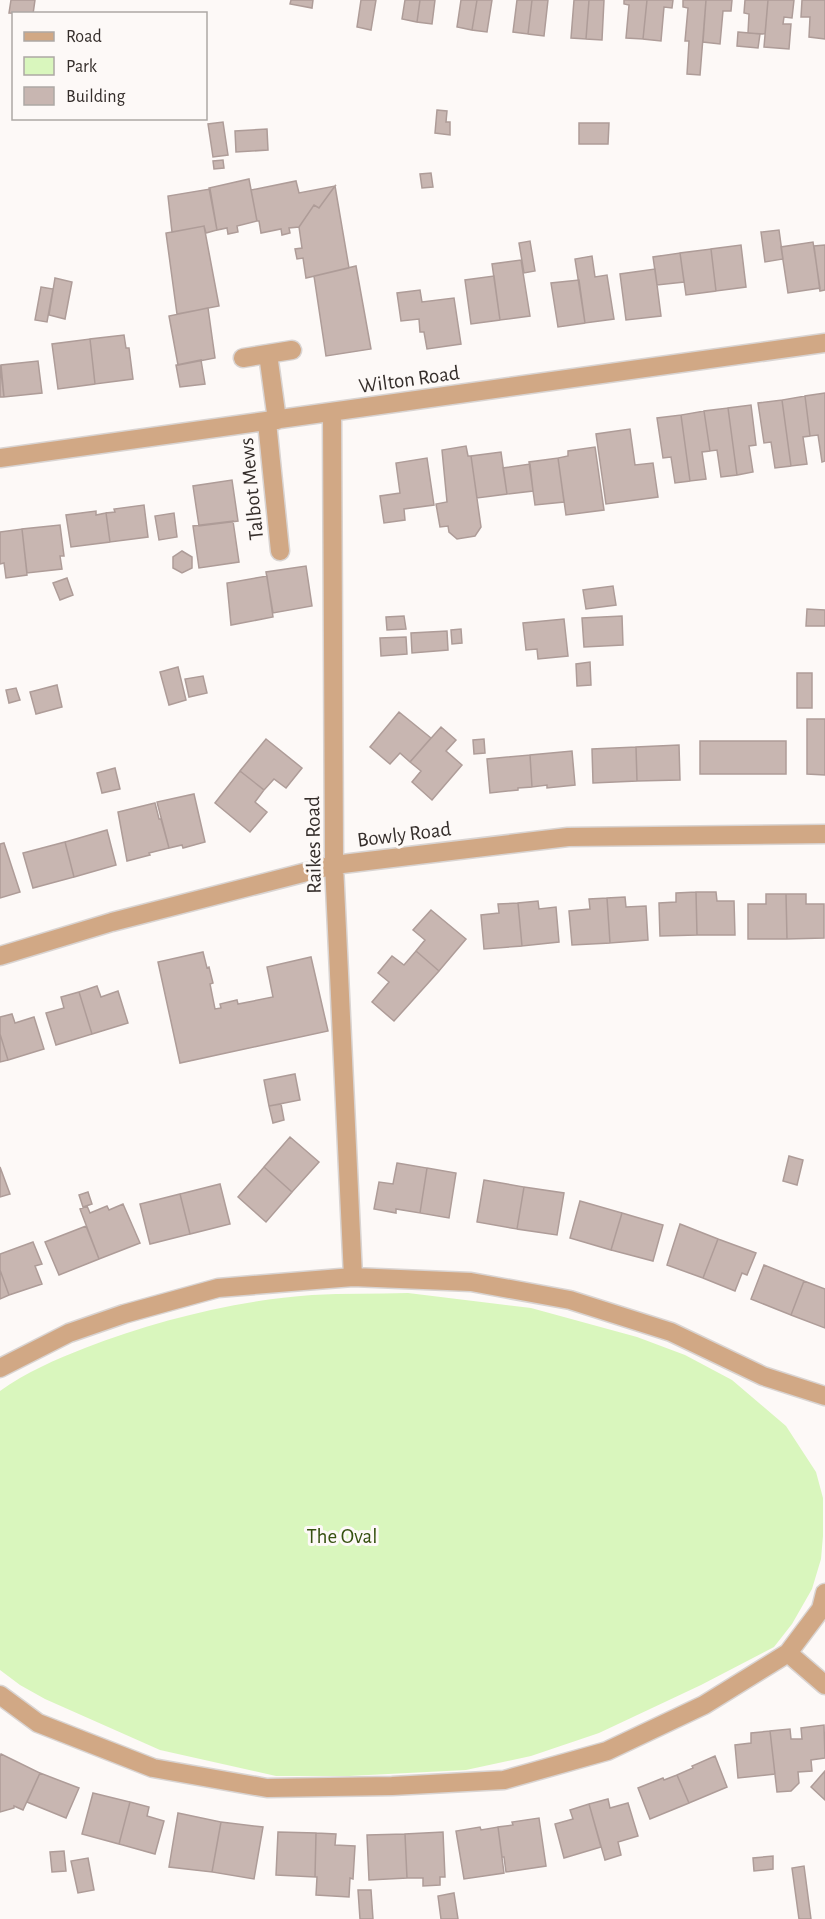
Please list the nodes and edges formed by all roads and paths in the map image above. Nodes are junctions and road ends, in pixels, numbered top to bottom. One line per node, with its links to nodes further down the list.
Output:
1 (825, 343): 5 (street, Wilton Road)
2 (292, 350): 3 (street)
3 (268, 354): 4 (street); 6 (street, Talbot Mews)
4 (243, 358)
5 (332, 413): 6 (street, Wilton Road); 10 (street, Raikes Road)
6 (272, 421): 7 (street, Wilton Road); 8 (street, Talbot Mews)
7 (0, 458)
8 (280, 551)
9 (825, 834): 10 (street, Bowly Road)
10 (334, 865): 11 (street, Bowly Road); 12 (street, Raikes Road)
11 (0, 956)
12 (353, 1277): 13 (street); 14 (street)
13 (0, 1368)
14 (825, 1396)
15 (825, 1593): 16 (street)
16 (788, 1653): 17 (street); 18 (street)
17 (825, 1685)
18 (0, 1695)

